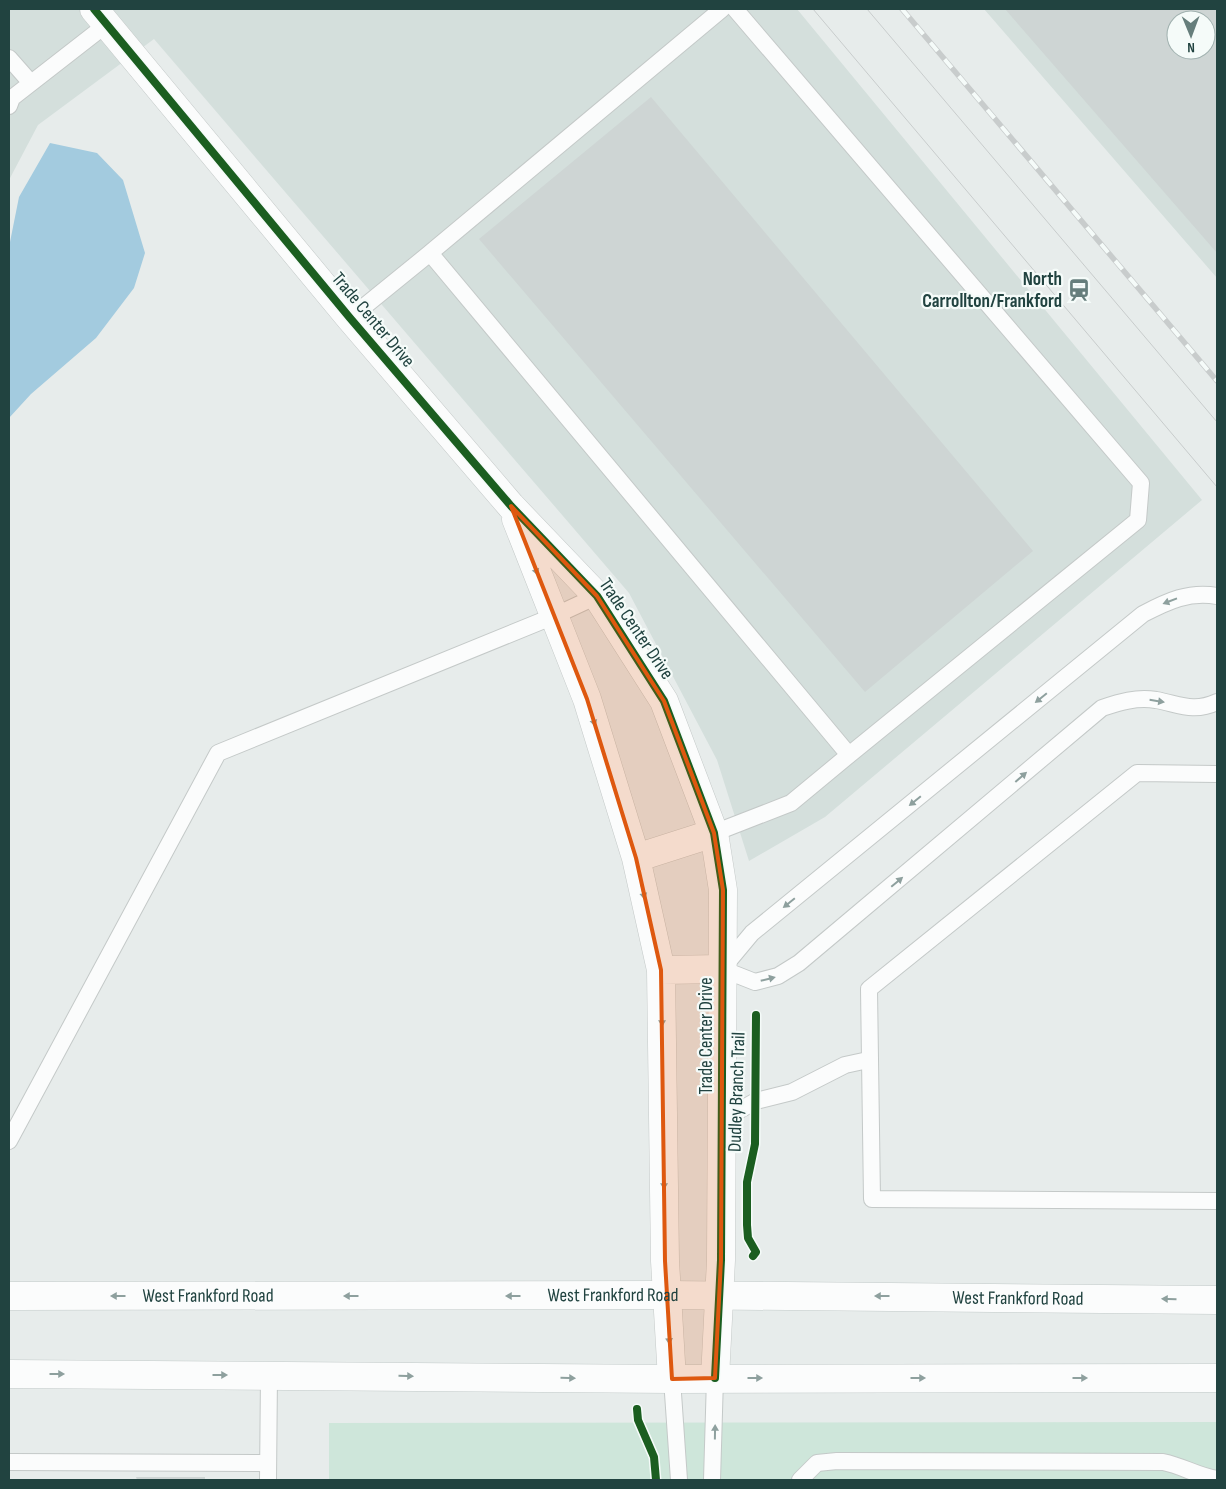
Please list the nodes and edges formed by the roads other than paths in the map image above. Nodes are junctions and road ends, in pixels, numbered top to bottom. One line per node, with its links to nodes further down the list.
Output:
1 (722, 9): 7 (lane)
2 (735, 9): 14 (lane)
3 (100, 16): 5 (lane); 8 (street, Trade Center Drive)
4 (9, 58): 5 (lane)
5 (31, 83): 6 (lane)
6 (9, 106)
7 (430, 253): 8 (lane); 14 (lane)
8 (350, 318): 9 (street, Trade Center Drive)
9 (511, 506): 10 (street, Trade Center Drive); 12 (street, Trade Center Drive, one-way to 12)
10 (597, 596): 12 (lane); 16 (street, Trade Center Drive)
11 (1217, 596): 18 (lane, one-way to 18)
12 (554, 616): 17 (street, Trade Center Drive, one-way to 17); 22 (lane)
13 (1217, 702): 18 (lane, one-way to 13)
14 (849, 755): 16 (lane)
15 (1217, 774): 20 (lane)
16 (714, 833): 17 (street); 18 (street, Trade Center Drive)
17 (636, 858): 19 (street, Trade Center Drive, one-way to 19)
18 (722, 969): 19 (street); 21 (street, Trade Center Drive)
19 (661, 970): 25 (street, Trade Center Drive, one-way to 25)
20 (868, 1060): 21 (lane); 23 (lane)
21 (722, 1120): 26 (street, Trade Center Drive)
22 (9, 1141)
23 (1217, 1202)
24 (14, 1292): 25 (street, West Frankford Road, one-way to 24)
25 (667, 1295): 26 (street, West Frankford Road); 32 (street, Trade Center Drive, one-way to 32)
26 (720, 1295): 27 (street, West Frankford Road, one-way to 26); 30 (street, Trade Center Drive)
27 (1217, 1300)
28 (9, 1374): 29 (street, one-way to 29)
29 (269, 1375): 32 (street, one-way to 32); 34 (lane)
30 (716, 1378): 31 (street, one-way to 31); 32 (street); 39 (lane, one-way to 30)
31 (1217, 1378)
32 (672, 1379): 38 (lane)
33 (9, 1462): 34 (lane)
34 (268, 1463): 37 (lane)
35 (1200, 1479): 36 (lane); 40 (lane)
36 (1217, 1479)
37 (268, 1480)
38 (679, 1480)
39 (712, 1480)
40 (800, 1480)

